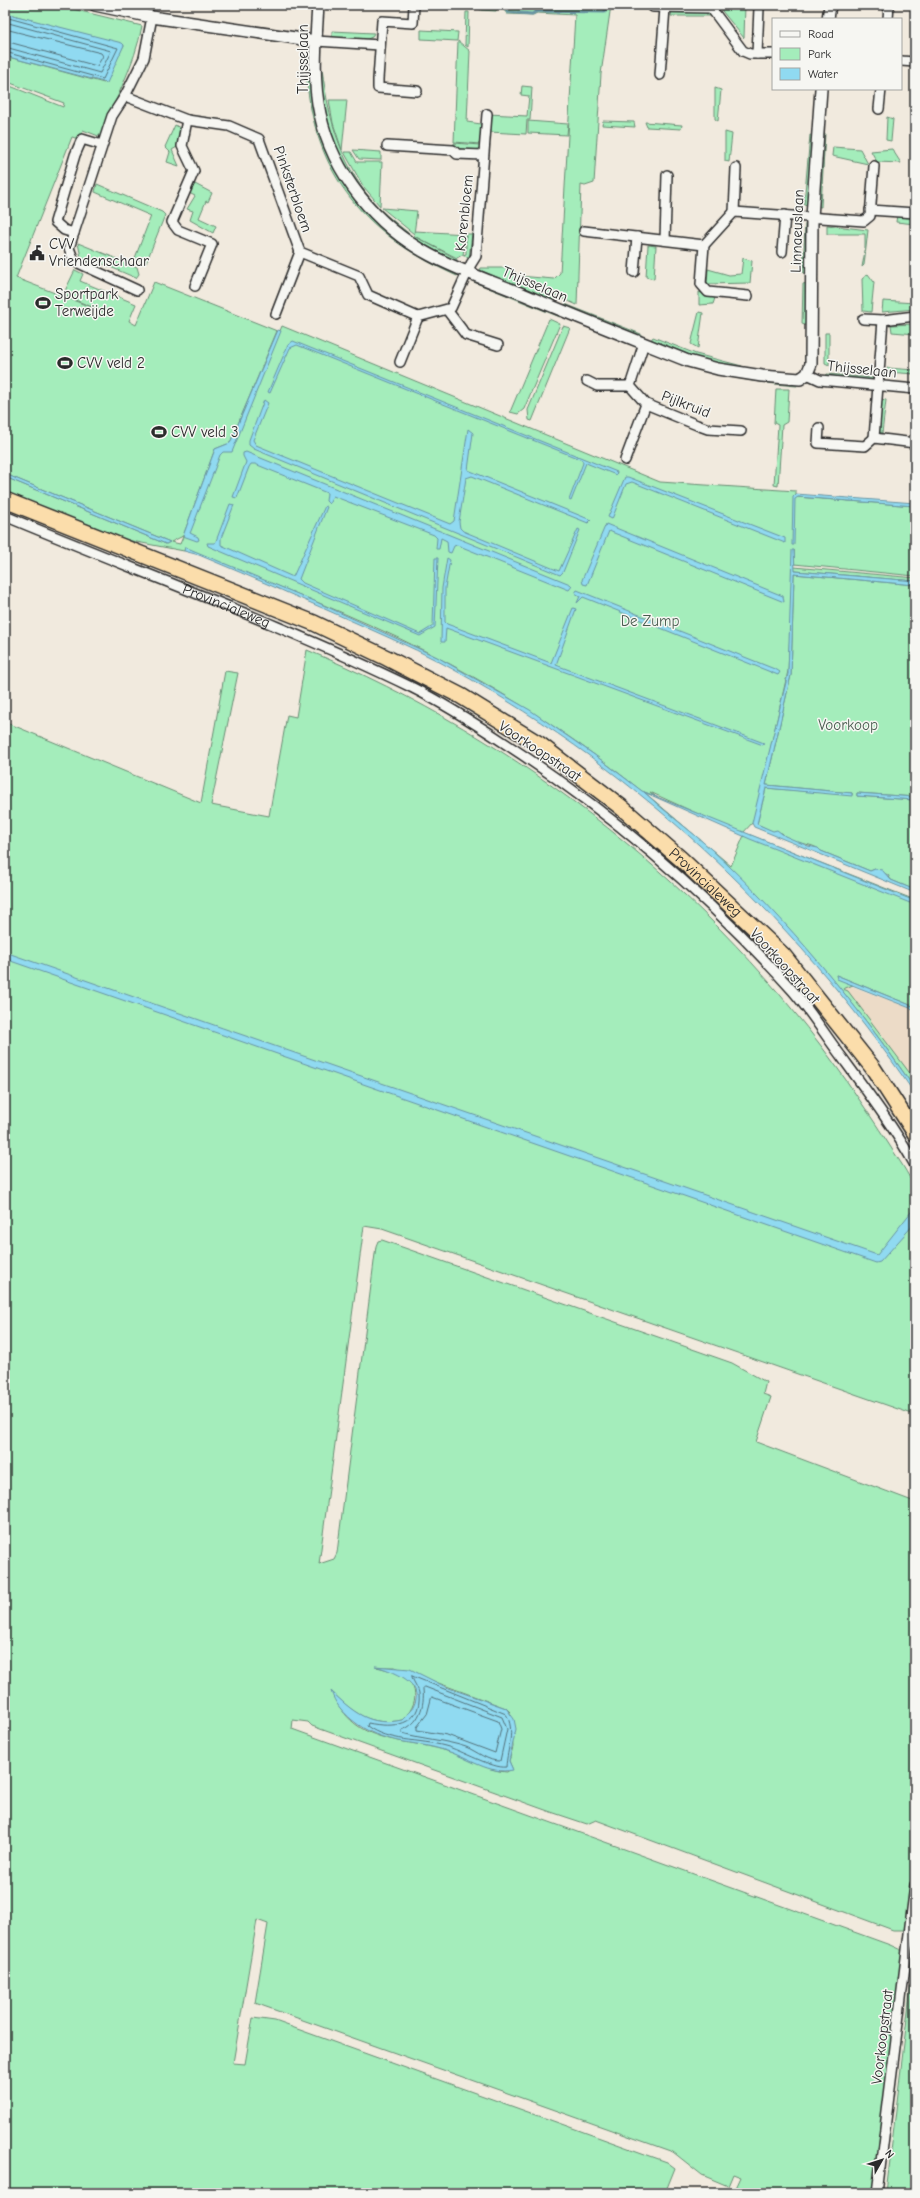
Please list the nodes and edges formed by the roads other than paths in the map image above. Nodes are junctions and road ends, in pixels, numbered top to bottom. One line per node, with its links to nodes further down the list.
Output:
1 (95, 5): 10 (street)
2 (318, 5): 13 (street, Thijsselaan)
3 (414, 5): 14 (street)
4 (830, 5): 11 (street)
5 (889, 5): 12 (street)
6 (711, 6): 8 (street); 15 (street)
7 (653, 7): 8 (street)
8 (665, 8): 19 (street)
9 (759, 8): 15 (street)
10 (152, 17): 13 (street); 23 (street)
11 (828, 18)
12 (888, 18)
13 (316, 41): 14 (street); 45 (street, Thijsselaan)
14 (380, 45): 22 (street)
15 (757, 54): 16 (street)
16 (772, 54)
17 (902, 61): 18 (street)
18 (915, 62)
19 (660, 75)
20 (821, 90): 37 (street, Linnaeuslaan)
21 (881, 90): 24 (street)
22 (417, 91)
23 (125, 96): 26 (street, Pinksterbloem); 27 (street)
24 (879, 109)
25 (486, 114): 29 (street, Korenbloem)
26 (187, 120): 43 (street, Pinksterbloem); 47 (street)
27 (102, 145): 39 (street); 39 (street)
28 (387, 146): 29 (street, Korenbloem)
29 (484, 155): 45 (street, Korenbloem)
30 (874, 166): 33 (street)
31 (736, 168): 34 (street)
32 (667, 175): 41 (street)
33 (870, 210): 35 (street); 37 (street)
34 (734, 212): 36 (street); 42 (street)
35 (915, 213)
36 (785, 215): 37 (street); 44 (street)
37 (812, 217): 59 (street, Linnaeuslaan)
38 (584, 231): 40 (street)
39 (74, 233): 48 (street)
40 (637, 237): 41 (street); 46 (street)
41 (665, 240): 42 (street)
42 (704, 245): 49 (street)
43 (300, 252): 51 (street, Pinksterbloem); 53 (street, Pinksterbloem)
44 (782, 252)
45 (468, 272): 50 (street); 56 (street, Thijsselaan)
46 (634, 272)
47 (195, 286)
48 (137, 290)
49 (748, 296)
50 (447, 310): 53 (street); 57 (street)
51 (276, 314)
52 (915, 316): 55 (street)
53 (418, 317): 58 (street)
54 (863, 319): 55 (street)
55 (883, 320): 62 (street)
56 (644, 343): 59 (street, Thijsselaan); 61 (street)
57 (498, 345)
58 (400, 362)
59 (807, 374): 62 (street, Thijsselaan)
60 (587, 381): 61 (street)
61 (630, 386): 64 (street, Pijlkruid)
62 (878, 386): 63 (street, Thijsselaan); 67 (street)
63 (915, 389)
64 (646, 404): 66 (street, Pijlkruid); 69 (street, Pijlkruid)
65 (819, 428): 67 (street)
66 (741, 431)
67 (874, 438): 68 (street)
68 (915, 443)
69 (625, 460)
70 (5, 500): 73 (highway, Provincialeweg)
71 (5, 516): 72 (street, Provincialeweg)
72 (444, 706): 74 (street, Voorkoopstraat)
73 (915, 1133)
74 (915, 1165)
75 (915, 1885): 76 (street, Voorkoopstraat)
76 (877, 2193)

